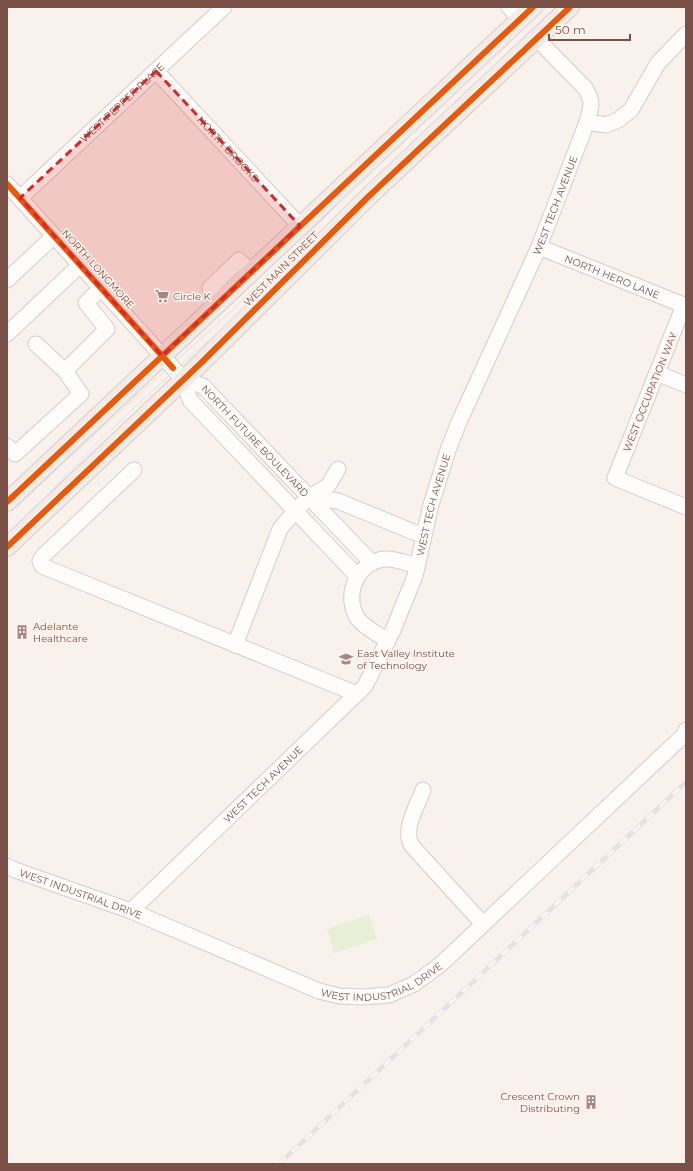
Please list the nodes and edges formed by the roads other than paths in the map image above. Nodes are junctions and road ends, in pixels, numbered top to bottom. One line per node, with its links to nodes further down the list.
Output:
1 (224, 7): 7 (street, WEST PEPPER PLACE)
2 (533, 7): 4 (main road, WEST MAIN STREET)
3 (570, 7): 6 (main road, WEST MAIN STREET)
4 (514, 13): 10 (main road, WEST MAIN STREET)
5 (686, 34): 8 (street)
6 (536, 38): 8 (street, WEST TECH AVENUE); 19 (main road, WEST MAIN STREET)
7 (156, 71): 9 (street, WEST PEPPER PLACE); 10 (street, NORTH BROOKS)
8 (587, 122): 12 (street, WEST TECH AVENUE)
9 (11, 190): 11 (street, NORTH LONGMORE)
10 (300, 226): 19 (main road, WEST MAIN STREET)
11 (54, 236): 13 (street, NORTH LONGMORE); 14 (street)
12 (539, 247): 16 (street, NORTH HERO LANE); 30 (street, WEST TECH AVENUE)
13 (80, 265): 15 (street, NORTH LONGMORE); 17 (street)
14 (7, 280)
15 (101, 288): 19 (street, NORTH LONGMORE); 20 (street)
16 (685, 306): 21 (street, WEST OCCUPATION WAY)
17 (7, 334)
18 (36, 344): 20 (street)
19 (173, 368): 26 (street, NORTH FUTURE BOULEVARD); 27 (main road, WEST MAIN STREET); 29 (street, NORTH FUTURE BOULEVARD); 31 (main road, WEST MAIN STREET)
20 (65, 371): 23 (street)
21 (657, 373): 22 (street); 28 (street, WEST OCCUPATION WAY)
22 (686, 385)
23 (7, 446)
24 (134, 470): 36 (street)
25 (338, 470): 26 (street)
26 (309, 497): 29 (street); 30 (street); 32 (street, NORTH FUTURE BOULEVARD)
27 (7, 502)
28 (686, 507)
29 (295, 511): 34 (street, NORTH FUTURE BOULEVARD); 36 (street)
30 (423, 536): 33 (street, WEST TECH AVENUE)
31 (7, 546)
32 (372, 563): 33 (street); 34 (street)
33 (417, 566): 35 (street, WEST TECH AVENUE)
34 (357, 576): 35 (street)
35 (388, 641): 37 (street, WEST TECH AVENUE)
36 (235, 645): 37 (street)
37 (357, 694): 41 (street, WEST TECH AVENUE)
38 (686, 730): 42 (street, WEST INDUSTRIAL DRIVE)
39 (423, 790): 42 (street)
40 (7, 866): 41 (street, WEST INDUSTRIAL DRIVE)
41 (131, 911): 42 (street, WEST INDUSTRIAL DRIVE)
42 (483, 924)

